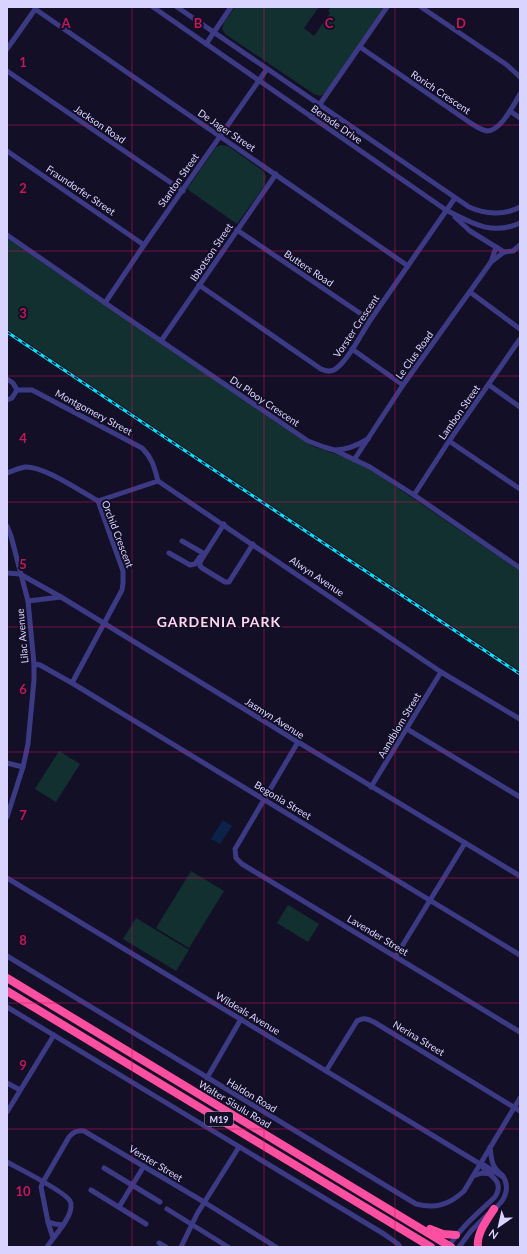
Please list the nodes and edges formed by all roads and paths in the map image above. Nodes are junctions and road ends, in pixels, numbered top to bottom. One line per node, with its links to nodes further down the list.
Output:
1 (153, 7): 8 (street, Benade Drive)
2 (178, 7): 7 (street, Benade Drive)
3 (231, 7): 7 (street)
4 (387, 7): 9 (street)
5 (421, 7): 13 (street)
6 (36, 8): 10 (street); 20 (street, De Jager Street)
7 (214, 32): 8 (street); 11 (street, Benade Drive)
8 (206, 44): 14 (street, Benade Drive)
9 (360, 47): 16 (street); 17 (street, Rorich Crescent)
10 (7, 49)
11 (267, 69): 14 (street, Stanton Street); 16 (street, Benade Drive)
12 (7, 71): 23 (street, Jackson Road)
13 (520, 77)
14 (259, 81): 18 (street, Benade Drive); 20 (street, Stanton Street)
15 (520, 94): 17 (street, Rorich Crescent)
16 (320, 105): 18 (street); 24 (street, Benade Drive)
17 (510, 111): 19 (street)
18 (312, 117): 26 (street, Benade Drive)
19 (520, 118)
20 (219, 137): 22 (street, De Jager Street); 23 (street, Stanton Street)
21 (7, 151): 30 (street, Fraundorfer Street)
22 (276, 174): 28 (street, Ibbotson Street); 35 (street, De Jager Street)
23 (182, 191): 30 (street, Stanton Street)
24 (454, 198): 25 (street, Benade Drive); 26 (street, Vorster Crescent)
25 (520, 207)
26 (446, 210): 27 (street, Benade Drive); 32 (street); 35 (street, Vorster Crescent)
27 (520, 223)
28 (237, 230): 36 (street, Ibbotson Street); 39 (street, Butters Road)
29 (7, 235): 38 (street, Du Plooy Crescent)
30 (144, 245): 38 (street, Stanton Street)
31 (520, 245): 33 (street, Le Clus Road)
32 (496, 247): 33 (street); 34 (street, Le Clus Road)
33 (504, 252): 34 (street, Le Clus Road)
34 (491, 262): 37 (street, Le Clus Road)
35 (408, 266): 39 (street, Vorster Crescent)
36 (199, 285): 42 (street, Ibbotson Street); 43 (street, Vorster Crescent)
37 (470, 292): 40 (street); 45 (street, Le Clus Road)
38 (105, 303): 42 (street, Du Plooy Crescent)
39 (370, 320): 43 (street, Vorster Crescent)
40 (520, 329)
41 (520, 339): 46 (street, Lambon Street)
42 (161, 341): 52 (street, Du Plooy Crescent)
43 (352, 349): 45 (street)
44 (7, 379): 47 (street)
45 (403, 385): 50 (street, Le Clus Road)
46 (489, 385): 49 (street); 51 (street, Lambon Street)
47 (17, 390): 48 (street); 55 (street, Montgomery Street)
48 (7, 400)
49 (520, 407)
50 (369, 438): 52 (street); 53 (street, Le Clus Road)
51 (449, 441): 56 (street); 57 (street, Lambon Street)
52 (334, 450): 53 (street, Du Plooy Crescent)
53 (354, 460): 57 (street, Du Plooy Crescent)
54 (7, 473): 58 (street, Orchid Crescent)
55 (158, 481): 58 (street); 59 (street, Alwyn Avenue)
56 (520, 489)
57 (414, 495): 65 (street, Du Plooy Crescent)
58 (98, 501): 70 (street, Orchid Crescent)
59 (223, 524): 62 (street, Alwyn Avenue); 62 (street); 64 (street)
60 (7, 526): 67 (street, Lilac Avenue)
61 (182, 541): 64 (street)
62 (253, 544): 72 (street, Alwyn Avenue)
63 (170, 553): 64 (street)
64 (203, 553)
65 (520, 568)
66 (7, 573): 67 (street)
67 (20, 574): 68 (street, Jasmyn Avenue); 69 (street, Lilac Avenue)
68 (61, 597): 69 (street); 70 (street, Jasmyn Avenue)
69 (28, 602): 71 (street, Lilac Avenue)
70 (104, 623): 73 (street, Orchid Crescent); 76 (street, Jasmyn Avenue)
71 (34, 664): 73 (street, Begonia Street); 78 (street, Lilac Avenue)
72 (441, 672): 74 (street, Alwyn Avenue); 75 (street, Aandblom Street)
73 (72, 683): 81 (street, Begonia Street)
74 (520, 719)
75 (407, 729): 79 (street, Aandblom Street); 80 (street)
76 (298, 742): 79 (street, Jasmyn Avenue); 81 (street)
77 (7, 763): 78 (street)
78 (23, 767): 82 (street, Lilac Avenue)
79 (371, 787): 83 (street, Jasmyn Avenue)
80 (520, 797)
81 (264, 799): 86 (street, Begonia Street); 89 (street, Lavender Street)
82 (7, 817)
83 (465, 843): 84 (street, Jasmyn Avenue); 86 (street)
84 (520, 876)
85 (7, 878): 93 (street, Wildeals Avenue)
86 (430, 901): 87 (street, Begonia Street); 89 (street)
87 (520, 955)
88 (7, 956): 97 (street, Haldon Road)
89 (396, 956): 94 (street, Lavender Street)
90 (7, 978): 120 (highway, Walter Sisulu Road / M19)
91 (7, 991): 131 (highway, M19)
92 (7, 1007): 95 (street)
93 (241, 1019): 96 (street, Wildeals Avenue); 97 (street)
94 (520, 1032)
95 (54, 1035): 99 (street); 104 (street)
96 (326, 1071): 101 (street, Nerina Street); 107 (street, Wildeals Avenue)
97 (207, 1078): 111 (street, Haldon Road)
98 (7, 1083): 99 (street)
99 (20, 1090): 103 (street)
100 (520, 1098): 101 (street, Haldon Road)
101 (514, 1107): 102 (street, Nerina Street); 105 (street, Haldon Road)
102 (520, 1111)
103 (7, 1112)
104 (239, 1147): 119 (street); 138 (street)
105 (490, 1147): 107 (street, Haldon Road); 112 (street)
106 (7, 1162): 113 (street)
107 (480, 1164): 110 (street); 111 (street, Haldon Road); 112 (street)
108 (144, 1166): 113 (street, Verster Street); 114 (street); 119 (street, Verster Street)
109 (104, 1168): 114 (street)
110 (492, 1174): 111 (street); 128 (street)
111 (473, 1176)
112 (503, 1177): 123 (street)
113 (43, 1182): 115 (street); 117 (street)
114 (132, 1185): 118 (street); 121 (street)
115 (52, 1188): 117 (street); 126 (street)
116 (91, 1190): 121 (street)
117 (43, 1197): 124 (street)
118 (160, 1202)
119 (204, 1202): 127 (street); 137 (street, Verster Street)
120 (379, 1202): 128 (highway); 132 (highway, Walter Sisulu Road / M19)
121 (119, 1207): 125 (street)
122 (167, 1209): 127 (street)
123 (494, 1209): 139 (street); 140 (highway)
124 (48, 1222): 126 (street); 129 (street)
125 (146, 1224)
126 (63, 1225): 129 (street)
127 (192, 1225): 135 (street); 136 (street)
128 (456, 1235): 132 (street)
129 (53, 1238): 133 (street)
130 (159, 1243): 134 (street)
131 (428, 1246)
132 (449, 1246)
133 (47, 1247)
134 (166, 1247)
135 (181, 1247)
136 (228, 1247)
137 (276, 1247)
138 (400, 1247)
139 (459, 1247)
140 (478, 1247)

